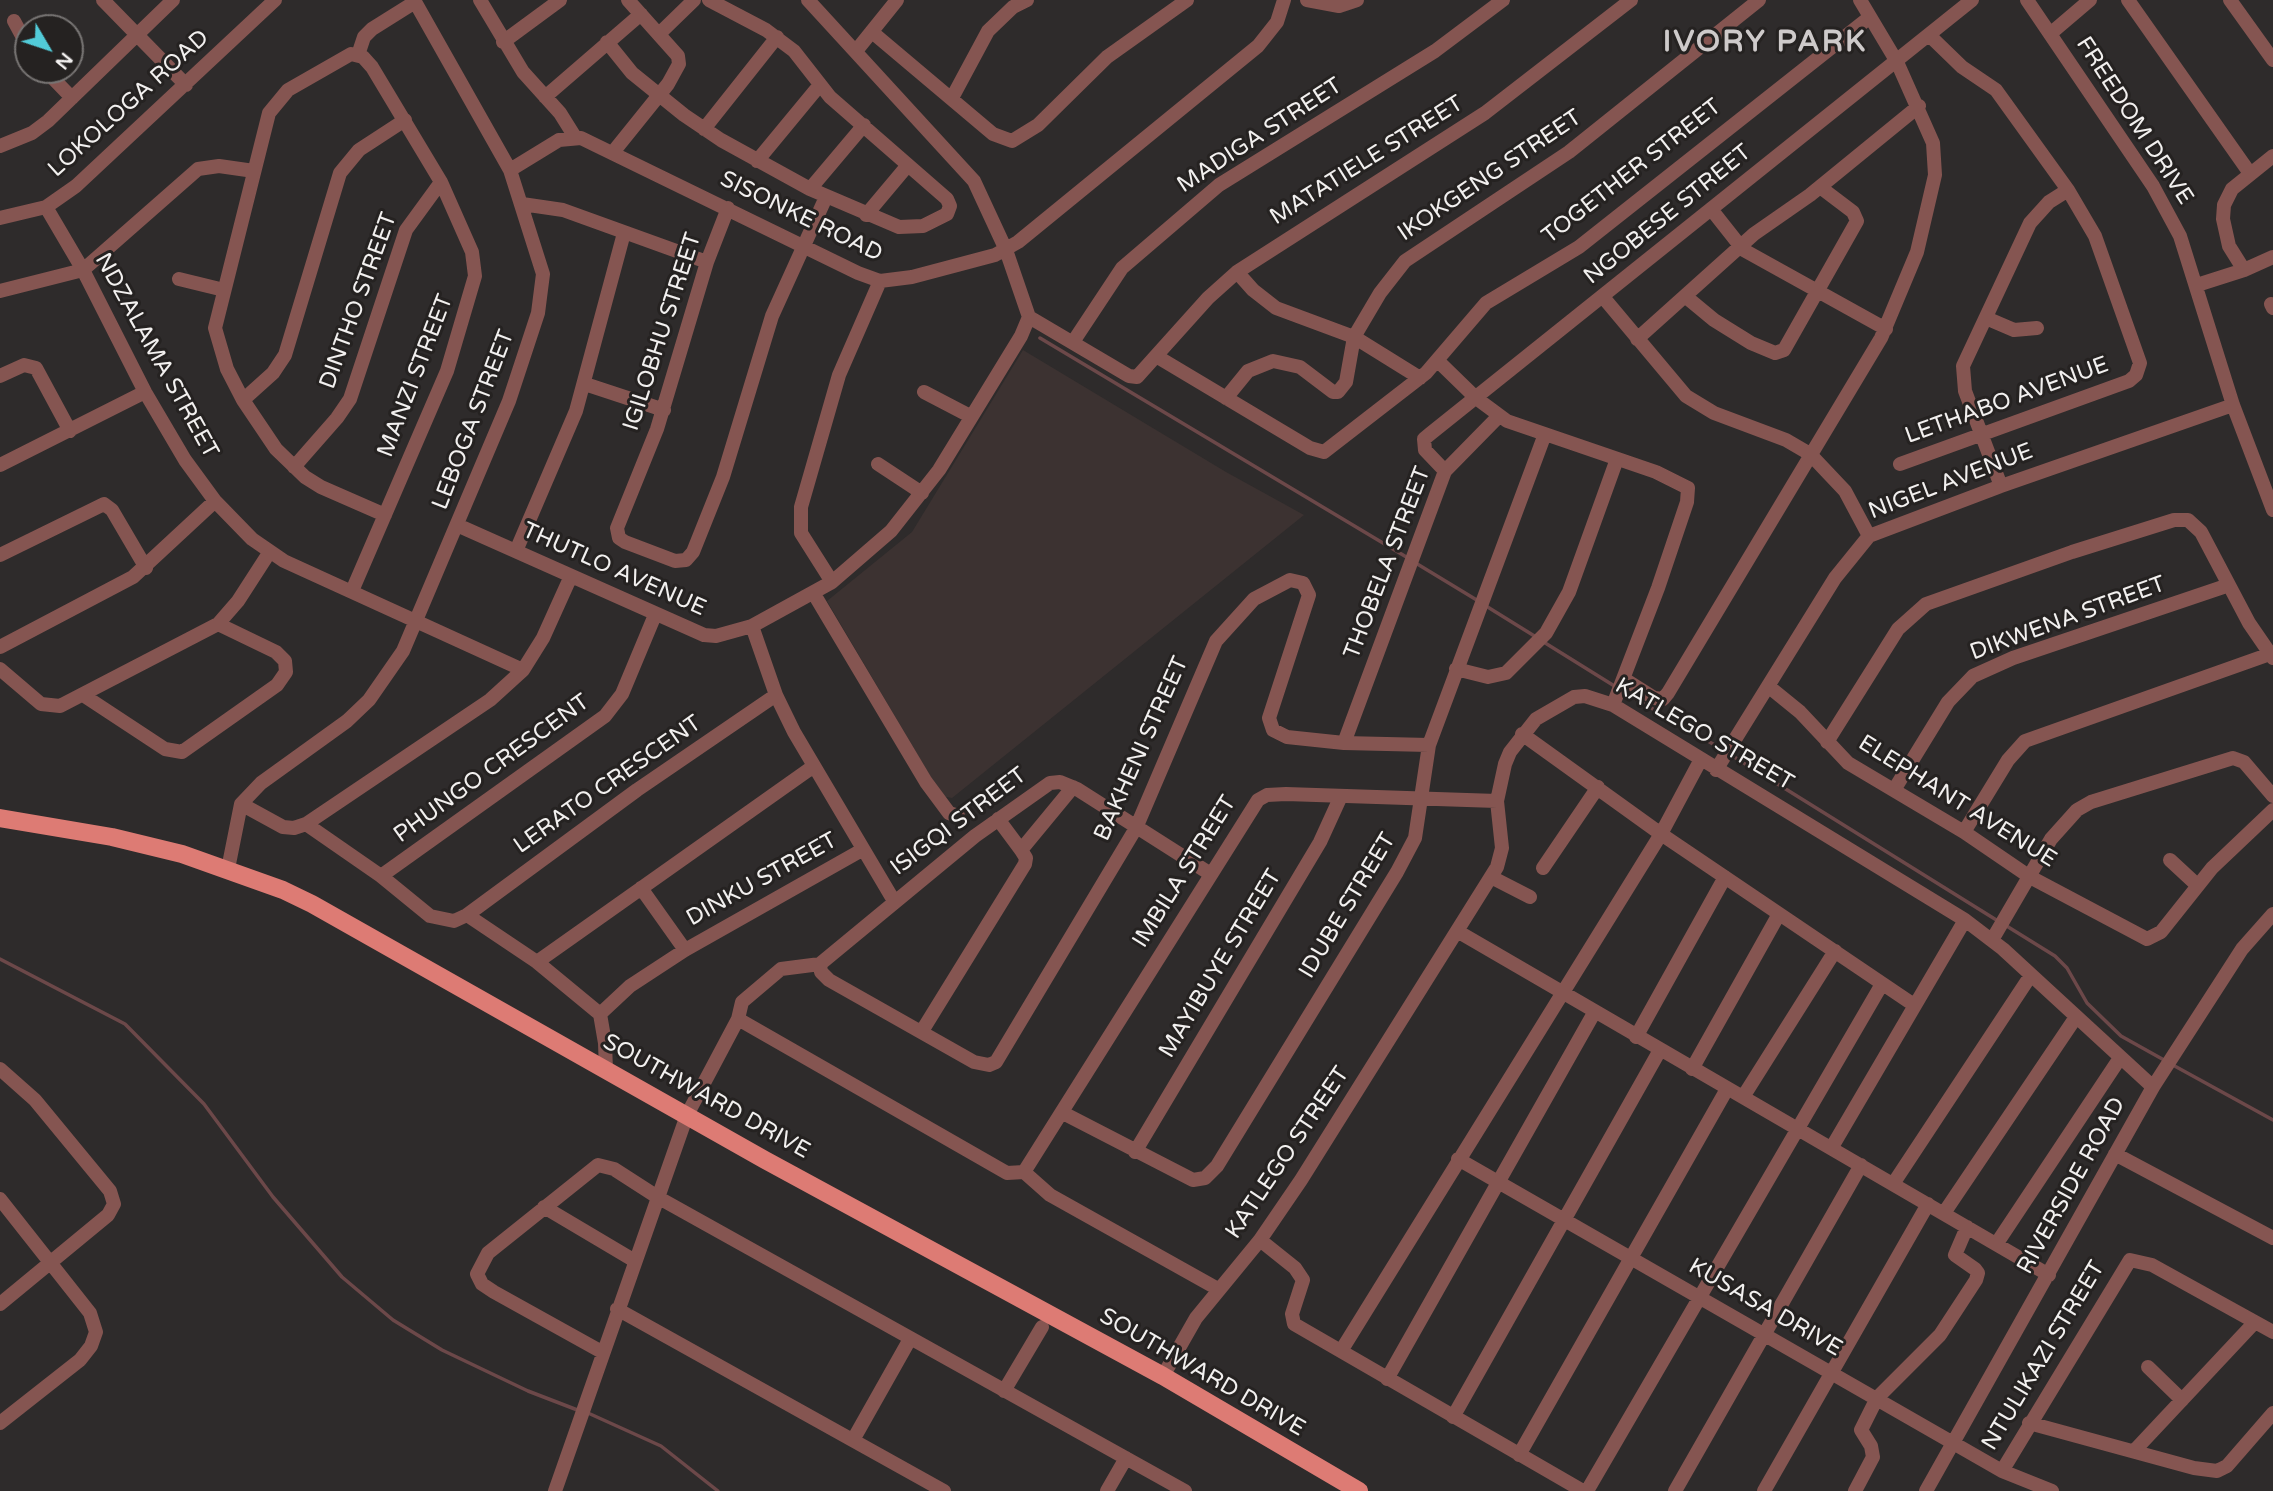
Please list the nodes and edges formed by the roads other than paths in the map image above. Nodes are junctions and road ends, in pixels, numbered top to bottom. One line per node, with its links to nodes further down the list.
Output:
1 (103, 0): 29 (street)
2 (173, 0): 29 (street)
3 (275, 0): 41 (street, LOKOLOGA ROAD)
4 (480, 0): 34 (street)
5 (560, 0): 34 (street)
6 (628, 0): 26 (street)
7 (694, 0): 30 (street)
8 (709, 0): 33 (street)
9 (808, 0): 36 (street)
10 (897, 0): 28 (street)
11 (1027, 0): 45 (street)
12 (1187, 0): 45 (street)
13 (1284, 0): 74 (street, SISONKE ROAD)
14 (1307, 0): 15 (street)
15 (1357, 0)
16 (1503, 0): 94 (street, MADIGA STREET)
17 (1631, 0): 79 (street, MATATIELE STREET)
18 (1759, 0): 92 (street, IKOKGENG STREET)
19 (1860, 0): 27 (street)
20 (2027, 0): 31 (street, FREEDOM DRIVE)
21 (2090, 0): 31 (street)
22 (2128, 0): 59 (street)
23 (2230, 0): 38 (street)
24 (415, 1): 37 (street); 57 (street, LEBOGA STREET)
25 (1968, 1): 32 (street, NGOBESE STREET)
26 (641, 15): 30 (street); 35 (street)
27 (1870, 18): 39 (street); 96 (street, TOGETHER STREET)
28 (872, 32): 36 (street); 45 (street)
29 (137, 34): 41 (street); 46 (street)
30 (659, 34): 43 (street)
31 (2050, 34): 82 (street, FREEDOM DRIVE)
32 (1929, 35): 39 (street, NGOBESE STREET); 63 (street, LETHABO AVENUE)
33 (777, 37): 42 (street); 50 (street)
34 (503, 42): 44 (street)
35 (607, 43): 43 (street); 44 (street)
36 (856, 51): 74 (street)
37 (358, 55): 48 (street, MANZI STREET); 58 (street)
38 (2273, 60)
39 (1897, 62): 47 (street); 68 (street, NGOBESE STREET)
40 (59, 84): 46 (street)
41 (186, 85): 66 (street, LOKOLOGA ROAD)
42 (819, 86): 49 (street); 55 (street)
43 (658, 95): 50 (street); 53 (street)
44 (545, 97): 51 (street)
45 (952, 97)
46 (72, 99): 52 (street)
47 (1919, 106): 61 (street); 90 (street)
48 (405, 120): 60 (street, MANZI STREET); 104 (street)
49 (864, 125): 56 (street); 62 (street)
50 (704, 129): 55 (street)
51 (575, 137): 53 (street, SISONKE ROAD); 57 (street)
52 (0, 146)
53 (614, 151): 67 (street, SISONKE ROAD)
54 (2273, 156): 59 (street)
55 (757, 160): 62 (street)
56 (908, 165): 69 (street); 69 (street)
57 (510, 170): 65 (street, LEBOGA STREET)
58 (254, 171): 77 (street); 83 (street)
59 (2249, 172): 78 (street)
60 (441, 182): 117 (street, DINTHO STREET); 123 (street, MANZI STREET)
61 (1819, 187): 73 (street); 85 (street)
62 (810, 189): 64 (street)
63 (2068, 190): 89 (street); 110 (street, LETHABO AVENUE)
64 (826, 197): 69 (street); 72 (street)
65 (522, 204): 71 (street); 124 (street, LEBOGA STREET)
66 (46, 207): 70 (street, LOKOLOGA ROAD); 77 (street, NDZALAMA STREET)
67 (728, 208): 72 (street, SISONKE ROAD); 76 (street, IGILOBHU STREET)
68 (1711, 209): 73 (street); 87 (street, NGOBESE STREET)
69 (866, 215)
70 (0, 218)
71 (624, 233): 76 (street); 99 (street)
72 (804, 247): 81 (street, SISONKE ROAD); 106 (street, IGILOBHU STREET)
73 (1740, 247): 85 (street); 86 (street)
74 (1006, 250): 81 (street, SISONKE ROAD); 88 (street)
75 (2273, 257): 78 (street)
76 (707, 262): 106 (street, IGILOBHU STREET)
77 (83, 270): 84 (street); 100 (street, NDZALAMA STREET)
78 (2244, 271): 82 (street)
79 (1237, 272): 92 (street); 95 (street, MATATIELE STREET)
80 (179, 279): 83 (street)
81 (880, 281): 131 (street)
82 (2197, 285): 105 (street, FREEDOM DRIVE)
83 (224, 290): 104 (street)
84 (0, 291)
85 (1819, 292): 86 (street); 90 (street)
86 (1685, 296): 93 (street)
87 (1603, 297): 93 (street); 103 (street, NGOBESE STREET)
88 (1029, 317): 94 (street); 107 (street, THUTLO AVENUE)
89 (1986, 318): 91 (street); 110 (street)
90 (1886, 328): 112 (street)
91 (2036, 328)
92 (1354, 337): 98 (street); 102 (street, IKOKGENG STREET)
93 (1637, 339): 112 (street)
94 (1073, 342): 95 (street, MATATIELE STREET)
95 (1156, 356): 102 (street)
96 (1438, 362): 98 (street, TOGETHER STREET); 103 (street)
97 (0, 376): 109 (street)
98 (1420, 378): 102 (street, TOGETHER STREET)
99 (585, 384): 106 (street); 126 (street)
100 (145, 392): 109 (street); 121 (street, NDZALAMA STREET)
101 (924, 392): 107 (street)
102 (1226, 398)
103 (1476, 398): 108 (street); 118 (street, NGOBESE STREET)
104 (243, 400): 117 (street)
105 (2233, 405): 119 (street, NIGEL AVENUE); 122 (street, FREEDOM DRIVE)
106 (664, 410)
107 (971, 416): 120 (street, THUTLO AVENUE)
108 (1499, 416): 111 (street); 118 (street, THOBELA STREET)
109 (70, 431): 116 (street)
110 (1981, 433): 115 (street, LETHABO AVENUE); 119 (street)
111 (1545, 434): 113 (street); 142 (street, IDUBE STREET)
112 (1810, 454): 125 (street); 144 (street)
113 (1617, 459): 142 (street); 144 (street)
114 (878, 464): 120 (street)
115 (1900, 464)
116 (0, 465)
117 (294, 467): 123 (street)
118 (1445, 471): 151 (street, THOBELA STREET)
119 (2001, 486): 125 (street, NIGEL AVENUE)
120 (922, 493): 131 (street, THUTLO AVENUE)
121 (215, 501): 127 (street, NDZALAMA STREET); 129 (street)
122 (2273, 510)
123 (385, 514): 133 (street, MANZI STREET)
124 (457, 525): 126 (street, THUTLO AVENUE); 136 (street, LEBOGA STREET)
125 (1869, 536): 145 (street, NIGEL AVENUE)
126 (516, 551): 130 (street, THUTLO AVENUE)
127 (269, 553): 133 (street, NDZALAMA STREET); 137 (street)
128 (0, 555): 129 (street)
129 (146, 568): 139 (street)
130 (571, 576): 135 (street, THUTLO AVENUE); 143 (street)
131 (832, 582): 134 (street, THUTLO AVENUE)
132 (2229, 585): 140 (street, ELEPHANT AVENUE); 150 (street, ELEPHANT AVENUE); 158 (street, DIKWENA STREET)
133 (352, 591): 136 (street, NDZALAMA STREET)
134 (814, 594): 138 (street, THUTLO AVENUE); 165 (street)
135 (655, 615): 138 (street, THUTLO AVENUE); 178 (street, PHUNGO CRESCENT)
136 (417, 621): 143 (street); 163 (street, LEBOGA STREET)
137 (218, 624): 146 (street); 146 (street)
138 (752, 626): 147 (street)
139 (0, 648)
140 (2272, 656): 170 (street)
141 (0, 669): 146 (street)
142 (1456, 669): 152 (street, IDUBE STREET)
143 (523, 670): 168 (street)
144 (1624, 680): 148 (street)
145 (1768, 686): 150 (street); 155 (street, NIGEL AVENUE)
146 (83, 695)
147 (776, 695): 154 (street); 188 (street, LERATO CRESCENT)
148 (1613, 705): 149 (street, KATLEGO STREET); 153 (street, KATLEGO STREET)
149 (1522, 734): 157 (street); 162 (street, KATLEGO STREET)
150 (1827, 742): 158 (street, ELEPHANT AVENUE)
151 (1345, 743): 152 (street, BAKHENI STREET); 169 (street, BAKHENI STREET)
152 (1429, 745): 161 (street, IDUBE STREET)
153 (1700, 761): 155 (street, KATLEGO STREET); 171 (street)
154 (814, 766): 172 (street); 183 (street)
155 (1716, 770): 189 (street, KATLEGO STREET)
156 (1073, 787): 167 (street, ISIGQI STREET); 169 (street); 173 (street)
157 (1598, 787): 171 (street); 175 (street)
158 (1894, 790): 170 (street, ELEPHANT AVENUE)
159 (1341, 796): 161 (street, IMBILA STREET); 177 (street, IMBILA STREET); 218 (street, MAYIBUYE STREET)
160 (2273, 796): 181 (street)
161 (1421, 799): 162 (street, IMBILA STREET); 218 (street, IDUBE STREET)
162 (1497, 801): 179 (street, KATLEGO STREET)
163 (241, 804): 168 (street); 176 (street)
164 (2273, 810): 182 (street, ELEPHANT AVENUE)
165 (958, 816)
166 (1, 818): 176 (main road, SOUTHWARD DRIVE)
167 (998, 819): 173 (street); 185 (street, ISIGQI STREET)
168 (306, 824): 178 (street)
169 (1136, 828): 177 (street); 204 (street, BAKHENI STREET)
170 (1964, 832): 181 (street, ELEPHANT AVENUE)
171 (1661, 834): 180 (street); 198 (street)
172 (862, 850): 185 (street); 192 (street, DINKU STREET)
173 (1021, 850): 204 (street)
174 (2170, 860): 182 (street)
175 (1543, 868)
176 (228, 869): 210 (main road, SOUTHWARD DRIVE)
177 (1209, 873): 214 (street, IMBILA STREET)
178 (381, 876): 188 (street)
179 (1491, 877): 184 (street); 190 (street, KATLEGO STREET)
180 (1725, 877): 186 (street); 205 (street)
181 (2030, 877): 182 (street, ELEPHANT AVENUE); 191 (street)
182 (2197, 885)
183 (641, 888): 192 (street, DINKU STREET); 194 (street)
184 (1530, 897)
185 (894, 901): 195 (street, ISIGQI STREET)
186 (1779, 914): 193 (street); 209 (street)
187 (2273, 914): 211 (street, RIVERSIDE ROAD)
188 (467, 915): 194 (street)
189 (1965, 920): 191 (street, KATLEGO STREET); 199 (street)
190 (1457, 931): 198 (street); 233 (street, KATLEGO STREET)
191 (1992, 940): 196 (street, KATLEGO STREET)
192 (685, 950): 201 (street, DINKU STREET)
193 (1835, 951): 197 (street); 213 (street)
194 (537, 962): 201 (street)
195 (820, 964): 203 (street); 204 (street, BAKHENI STREET)
196 (2031, 975): 202 (street, KATLEGO STREET); 224 (street)
197 (1882, 984): 199 (street); 216 (street)
198 (1562, 994): 200 (street); 220 (street)
199 (1914, 1006): 217 (street)
200 (1594, 1013): 205 (street); 223 (street)
201 (600, 1014): 210 (street)
202 (2076, 1017): 207 (street, KATLEGO STREET); 229 (street)
203 (737, 1019): 215 (street); 222 (street)
204 (922, 1031)
205 (1636, 1037): 206 (street)
206 (1660, 1050): 209 (street); 230 (street)
207 (2120, 1058): 211 (street, KATLEGO STREET); 234 (street)
208 (0, 1069): 237 (street)
209 (1692, 1069): 212 (street)
210 (606, 1070): 215 (main road, SOUTHWARD DRIVE)
211 (2153, 1087): 219 (street, RIVERSIDE ROAD)
212 (1727, 1089): 213 (street); 235 (street)
213 (1743, 1097): 216 (street)
214 (1063, 1113): 218 (street); 222 (street, IMBILA STREET)
215 (687, 1115): 225 (street); 252 (main road, SOUTHWARD DRIVE)
216 (1797, 1126): 217 (street); 240 (street)
217 (1832, 1147): 221 (street)
218 (1135, 1152)
219 (2115, 1154): 232 (street); 238 (street, RIVERSIDE ROAD)
220 (1458, 1159): 223 (street, KUSASA DRIVE); 248 (street)
221 (1861, 1165): 224 (street); 246 (street)
222 (1024, 1172): 239 (street)
223 (1498, 1182): 230 (street, KUSASA DRIVE); 253 (street)
224 (1893, 1184): 227 (street)
225 (659, 1198): 228 (street); 236 (street); 247 (street)
226 (0, 1199): 237 (street)
227 (1928, 1204): 229 (street); 251 (street)
228 (544, 1207): 236 (street); 249 (street)
229 (1944, 1213): 231 (street)
230 (1564, 1220): 235 (street, KUSASA DRIVE); 258 (street)
231 (1967, 1227): 234 (street); 255 (street)
232 (2273, 1238)
233 (1260, 1240): 239 (street, KATLEGO STREET); 248 (street)
234 (1997, 1243): 238 (street)
235 (1630, 1257): 240 (street, KUSASA DRIVE); 264 (street)
236 (635, 1261): 242 (street)
237 (51, 1263): 241 (street); 259 (street)
238 (2049, 1275): 262 (street, RIVERSIDE ROAD)
239 (1218, 1289): 252 (street, KATLEGO STREET)
240 (1699, 1297): 246 (street, KUSASA DRIVE); 272 (street)
241 (0, 1304)
242 (617, 1309): 249 (street); 261 (street)
243 (2255, 1322): 245 (street, NTULIKAZI STREET); 256 (street); 260 (street, NTULIKAZI STREET)
244 (1042, 1327): 254 (street)
245 (2273, 1332)
246 (1765, 1334): 251 (street, KUSASA DRIVE); 273 (street)
247 (910, 1339): 254 (street); 261 (street)
248 (1341, 1351): 253 (street)
249 (602, 1352): 267 (street)
250 (2148, 1367): 256 (street)
251 (1832, 1373): 255 (street, KUSASA DRIVE); 274 (street)
252 (1163, 1376): 271 (main road, SOUTHWARD DRIVE)
253 (1387, 1379): 258 (street)
254 (1004, 1391): 265 (street)
255 (1877, 1398): 262 (street, KUSASA DRIVE); 275 (street)
256 (2182, 1400): 263 (street)
257 (2273, 1413): 263 (street)
258 (1453, 1418): 264 (street)
259 (0, 1423)
260 (2029, 1423): 263 (street); 266 (street, NTULIKAZI STREET)
261 (852, 1440): 268 (street)
262 (1953, 1443): 266 (street, KUSASA DRIVE); 276 (street, RIVERSIDE ROAD)
263 (2135, 1450)
264 (1519, 1455): 272 (street)
265 (1126, 1458): 269 (street); 270 (street)
266 (2001, 1471): 277 (street, KUSASA DRIVE)
267 (555, 1491)
268 (944, 1491)
269 (1107, 1491)
270 (1185, 1491)
271 (1359, 1491)
272 (1585, 1491)
273 (1675, 1491)
274 (1764, 1491)
275 (1855, 1491)
276 (1926, 1491)
277 (2052, 1491)

